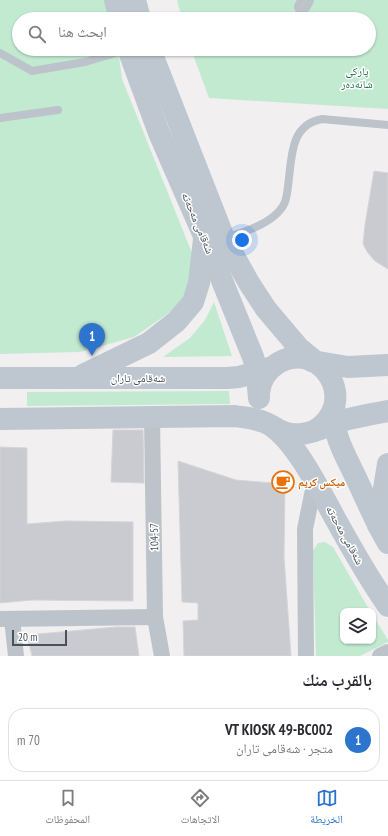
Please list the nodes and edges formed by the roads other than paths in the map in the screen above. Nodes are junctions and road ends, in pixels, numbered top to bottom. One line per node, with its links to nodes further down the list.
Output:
1 (115, 0): 3 (main road)
2 (135, 0): 4 (main road)
3 (118, 12)
4 (138, 12)
5 (0, 53): 6 (lane)
6 (106, 56)
7 (131, 56): 12 (main road, شەقامی مەحەتە)
8 (152, 56): 12 (main road, شەقامی مەحەتە)
9 (58, 110): 10 (lane)
10 (0, 118)
11 (388, 125): 12 (lane)
12 (214, 237): 13 (main road, شەقامی مەحەتە); 15 (main road, شەقامی مەحەتە); 16 (main road)
13 (314, 362): 14 (main road); 15 (main road); 19 (main road)
14 (388, 365)
15 (266, 369): 16 (main road, شەقامی تاران); 22 (main road, شەقامی مەحەتە)
16 (79, 377): 17 (main road, شەقامی تاران)
17 (0, 378)
18 (388, 410): 19 (main road)
19 (334, 416): 22 (main road); 25 (main road)
20 (152, 417): 21 (main road); 22 (main road); 27 (street, 104-57)
21 (0, 419)
22 (273, 426): 24 (main road, شەقامی مەحەتە)
23 (388, 464): 25 (main road)
24 (315, 480): 26 (main road, شەقامی مەحەتە); 32 (street)
25 (383, 534)
26 (388, 606)
27 (155, 617): 28 (street); 31 (street, 104-57)
28 (6, 619): 30 (street)
29 (388, 652): 33 (street)
30 (16, 656)
31 (162, 656)
32 (306, 656)
33 (380, 656)

